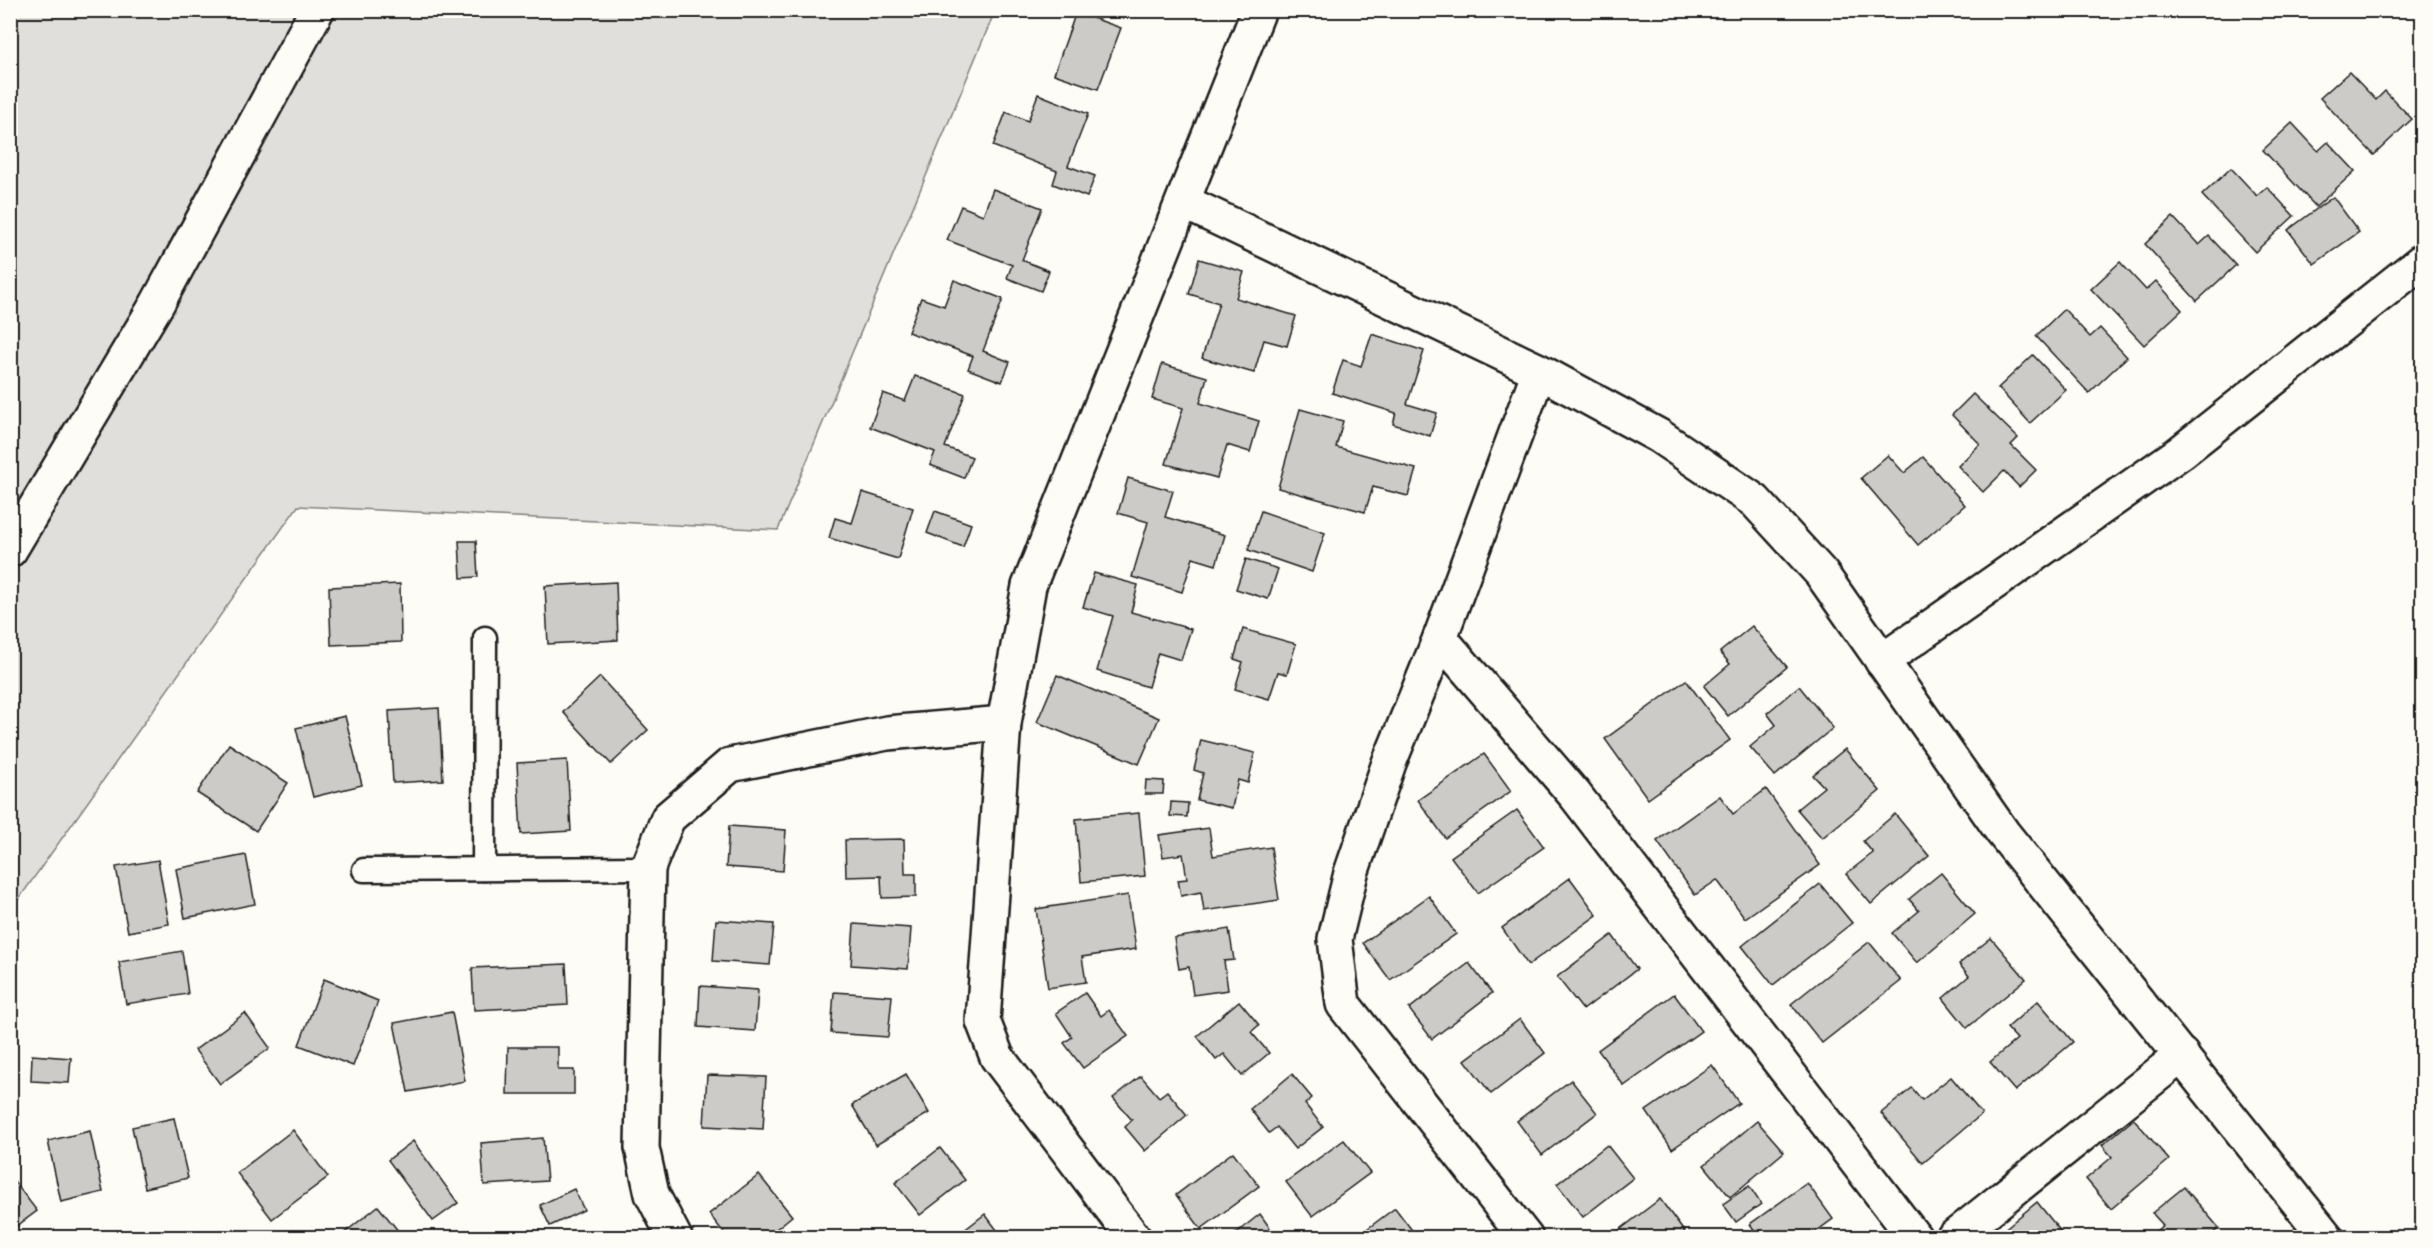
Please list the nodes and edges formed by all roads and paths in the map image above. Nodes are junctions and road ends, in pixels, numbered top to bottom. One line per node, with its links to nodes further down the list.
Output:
1 (317, 10): 6 (street)
2 (1259, 10): 3 (street)
3 (1184, 202): 5 (street); 10 (street)
4 (2422, 261): 9 (street)
5 (1539, 371): 8 (street); 9 (street)
6 (10, 550)
7 (485, 638): 12 (lane)
8 (1440, 638): 17 (street); 18 (street)
9 (1882, 661): 14 (street)
10 (1004, 723): 11 (street); 16 (street)
11 (648, 868): 12 (lane); 15 (street)
12 (484, 869): 13 (lane)
13 (364, 870)
14 (2182, 1055): 19 (street); 20 (street)
15 (675, 1238)
16 (1134, 1238)
17 (1526, 1238)
18 (1915, 1238)
19 (1953, 1238)
20 (2327, 1238)

